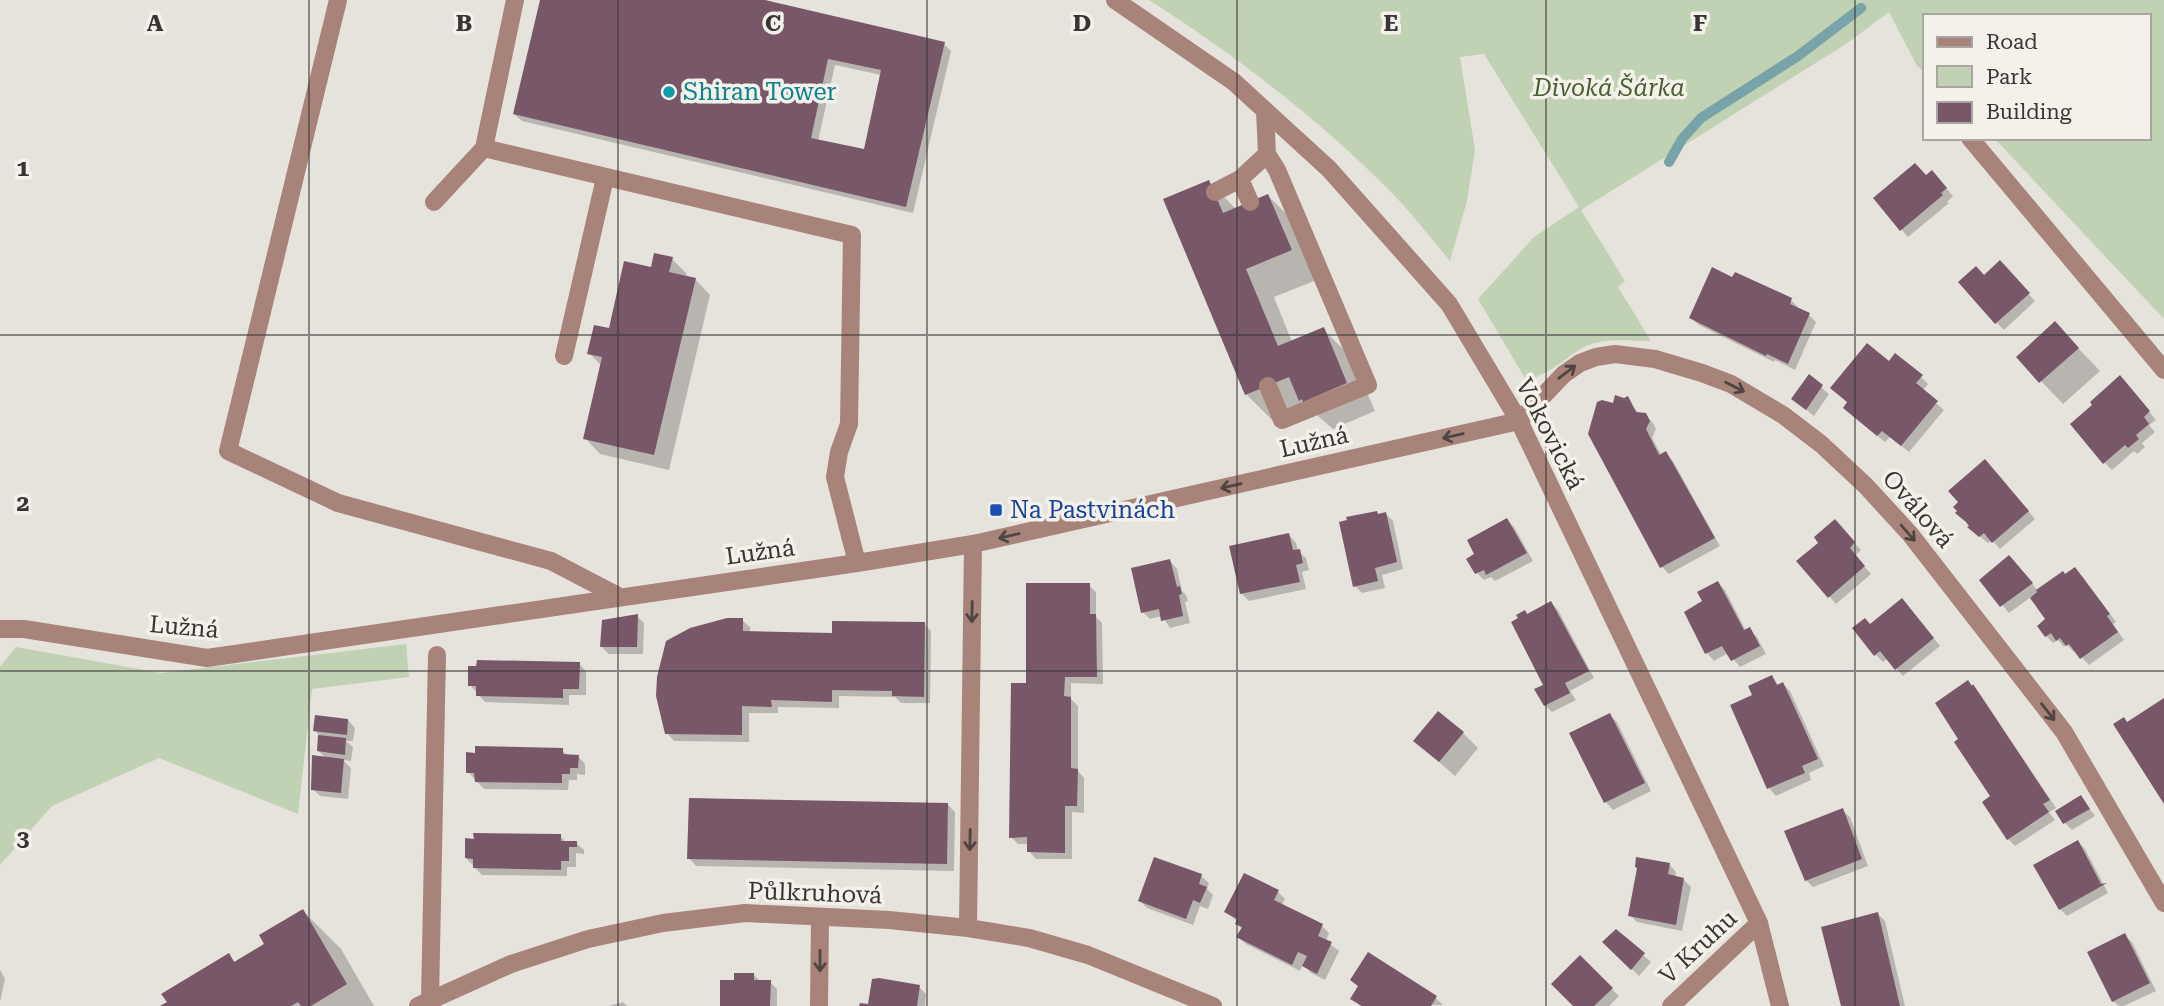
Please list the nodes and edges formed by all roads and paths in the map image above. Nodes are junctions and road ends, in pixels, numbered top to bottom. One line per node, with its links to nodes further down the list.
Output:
1 (338, 0): 19 (street)
2 (514, 0): 6 (street)
3 (1115, 0): 4 (street, Vokovická)
4 (1265, 111): 7 (street); 16 (street, Vokovická)
5 (1972, 140): 14 (street)
6 (484, 148): 8 (street); 11 (street)
7 (1267, 154): 9 (street); 15 (street)
8 (605, 177): 13 (street); 18 (street)
9 (1240, 179): 10 (street); 12 (street)
10 (1214, 192)
11 (434, 202)
12 (1250, 202)
13 (564, 356)
14 (2164, 370)
15 (1268, 386)
16 (1519, 421): 17 (street, Lužná, one-way to 17); 22 (street, Oválová, one-way to 22); 24 (street, Vokovická)
17 (973, 544): 18 (street, Lužná); 25 (street, one-way to 25)
18 (857, 563): 19 (street, Lužná)
19 (620, 597): 20 (street, Lužná)
20 (0, 629)
21 (437, 655): 26 (street)
22 (2164, 903)
23 (820, 917): 25 (street, Půlkruhová); 26 (street, Půlkruhová); 27 (street, one-way to 27)
24 (1759, 923): 29 (street, V Kruhu); 30 (street, Vokovická)
25 (968, 928): 28 (street, Půlkruhová)
26 (424, 1003)
27 (819, 1006)
28 (1213, 1006)
29 (1671, 1006)
30 (1780, 1006)

